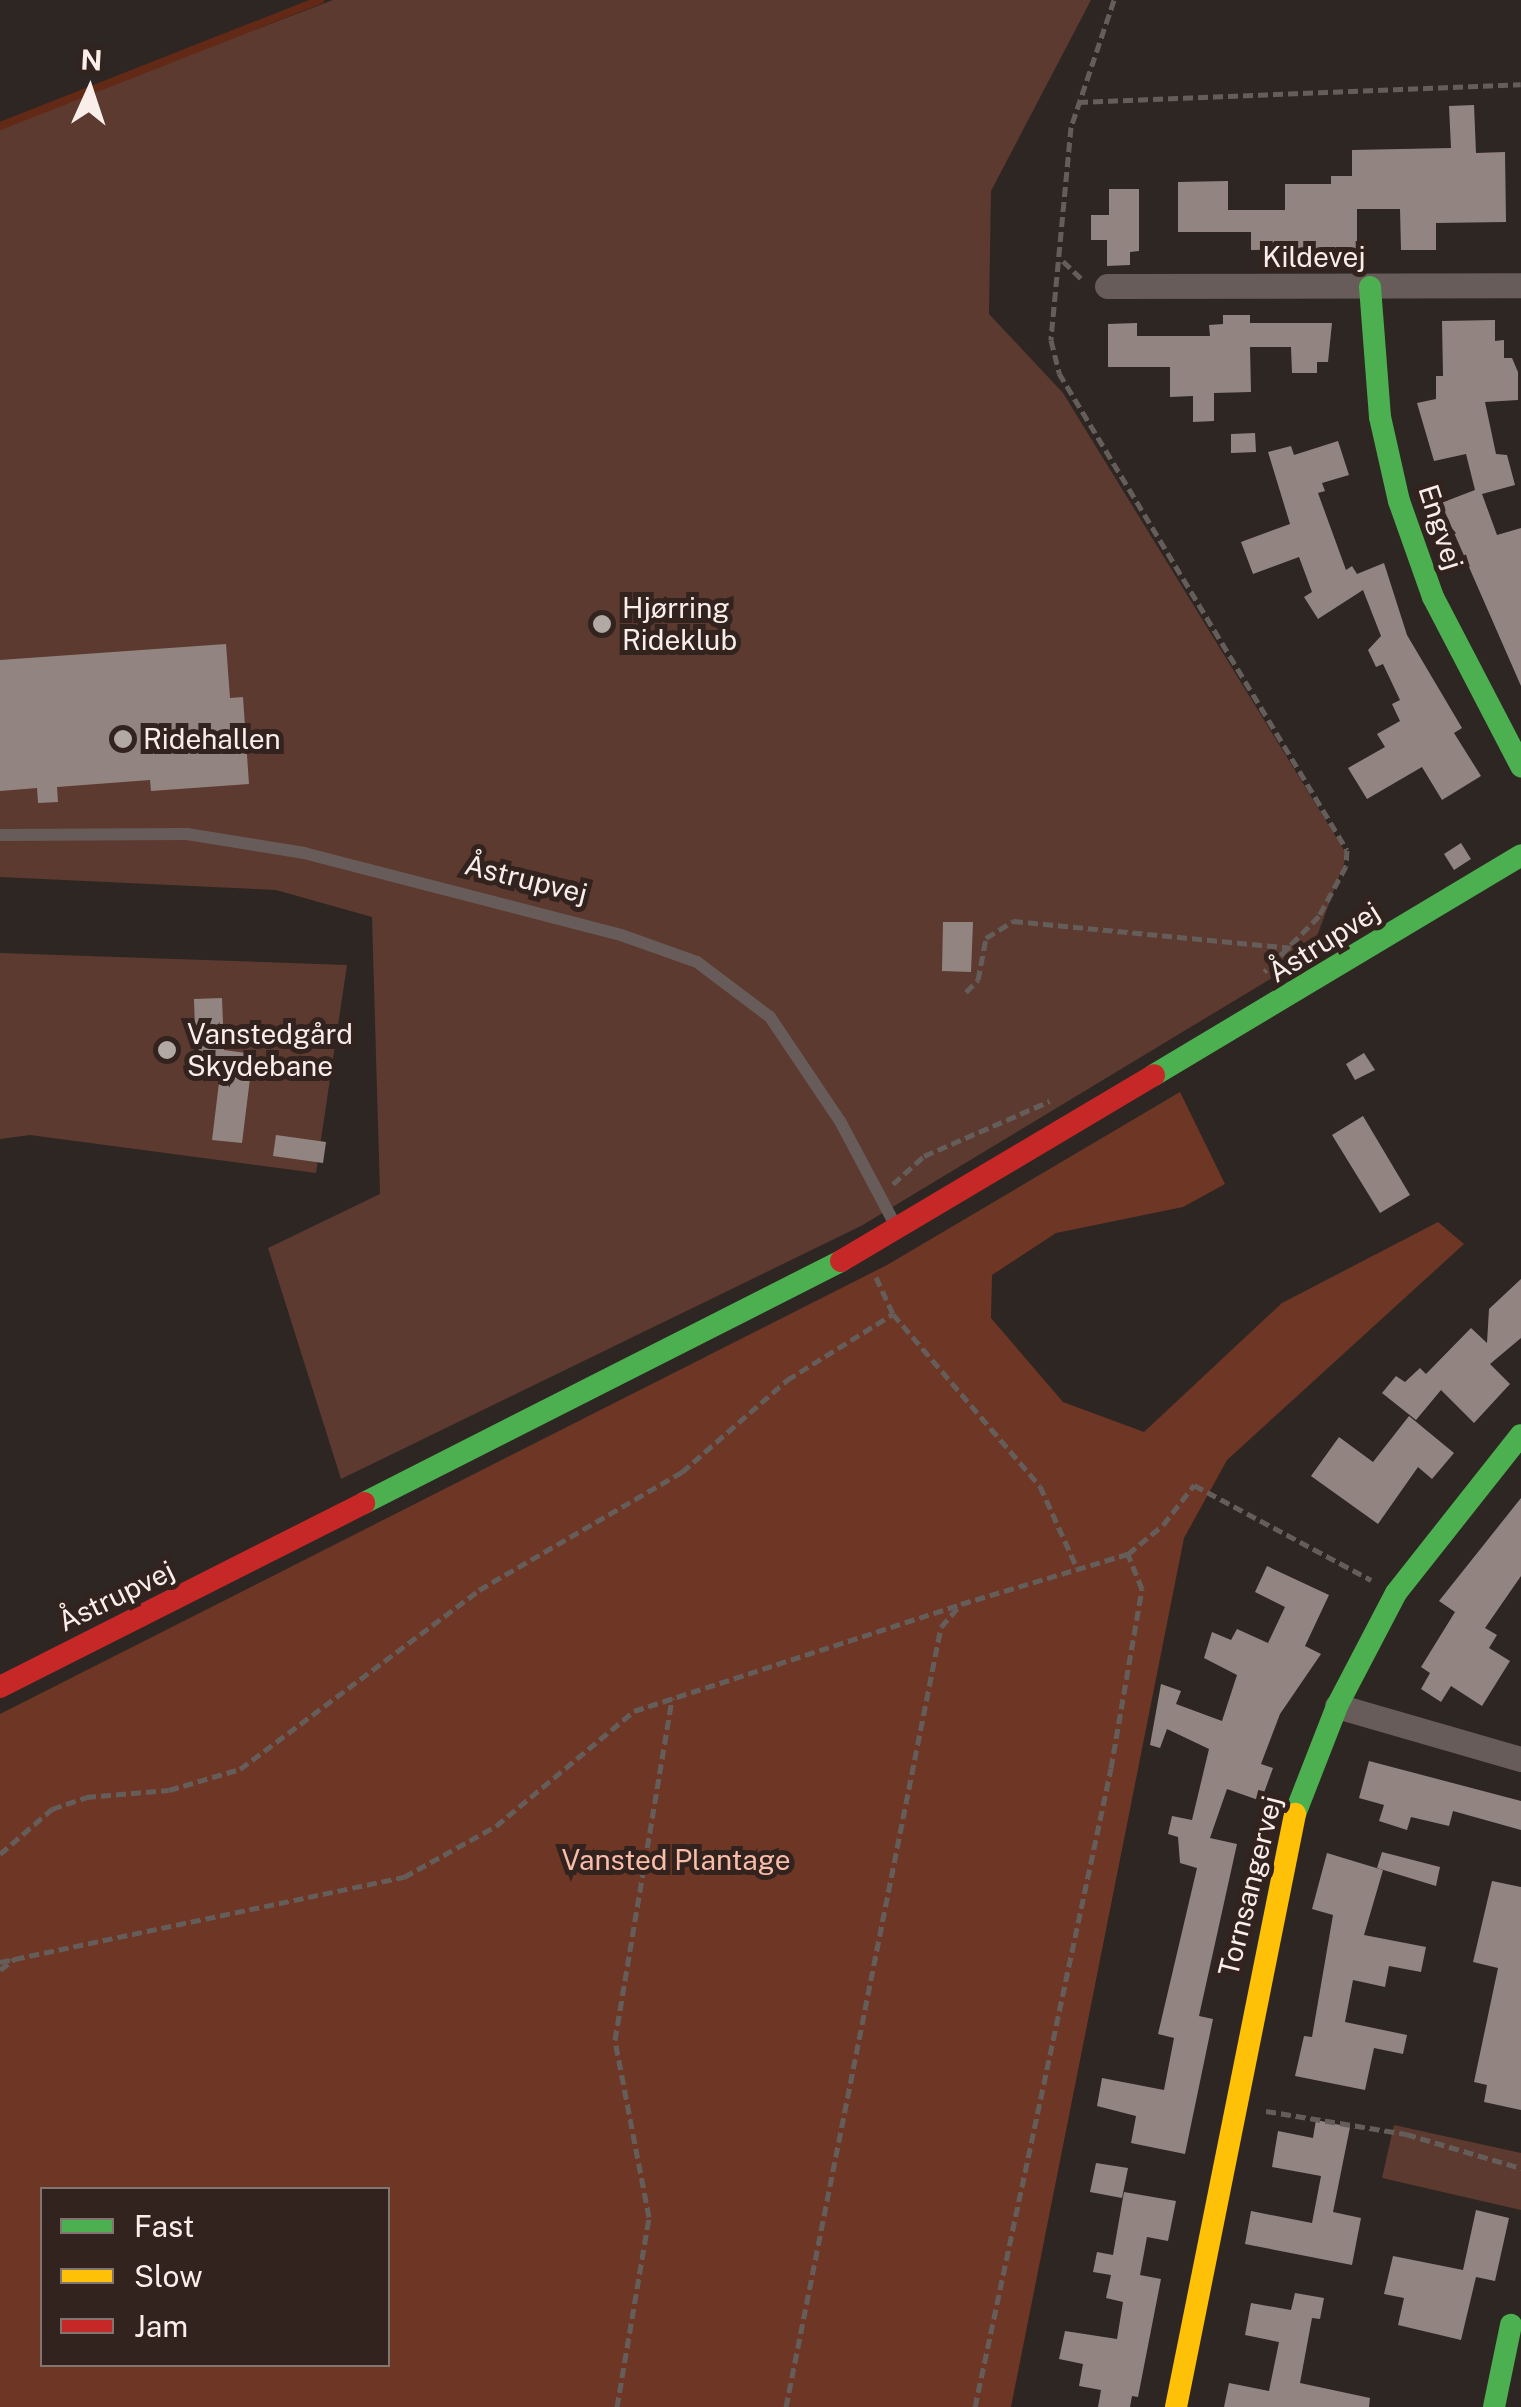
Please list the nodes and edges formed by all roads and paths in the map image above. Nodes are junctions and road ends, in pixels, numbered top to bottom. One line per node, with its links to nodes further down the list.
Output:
1 (1114, 0): 3 (path)
2 (1521, 84): 3 (path)
3 (1078, 102): 10 (path)
4 (1107, 286): 6 (street, Kildevej)
5 (1521, 286): 6 (street, Kildevej)
6 (1370, 287): 7 (street, Engvej)
7 (1521, 766)
8 (0, 835): 14 (lane, Åstrupvej)
9 (1521, 855): 15 (street, Åstrupvej)
10 (1291, 948): 11 (path); 12 (path)
11 (1250, 983)
12 (966, 992)
13 (1068, 1093): 14 (path)
14 (880, 1196): 15 (lane, Åstrupvej)
15 (898, 1230): 16 (street, Åstrupvej)
16 (863, 1250): 17 (path); 23 (street, Åstrupvej)
17 (893, 1314): 20 (path); 27 (path)
18 (1521, 1435): 21 (street, Tornsangervej)
19 (1128, 1554): 20 (path); 21 (path); 36 (path)
20 (1077, 1568): 22 (path)
21 (1396, 1594): 25 (street, Tornsangervej)
22 (960, 1604): 24 (path); 35 (path)
23 (0, 1687)
24 (672, 1698): 28 (path); 34 (path)
25 (1337, 1706): 26 (street); 31 (street, Tornsangervej)
26 (1521, 1759)
27 (0, 1854)
28 (18, 1957): 29 (path); 30 (path)
29 (0, 1962)
30 (0, 1970)
31 (1233, 2108): 32 (path); 37 (street, Tornsangervej)
32 (1521, 2168)
33 (1510, 2325): 38 (street)
34 (618, 2407)
35 (786, 2407)
36 (975, 2407)
37 (1176, 2407)
38 (1494, 2407)

